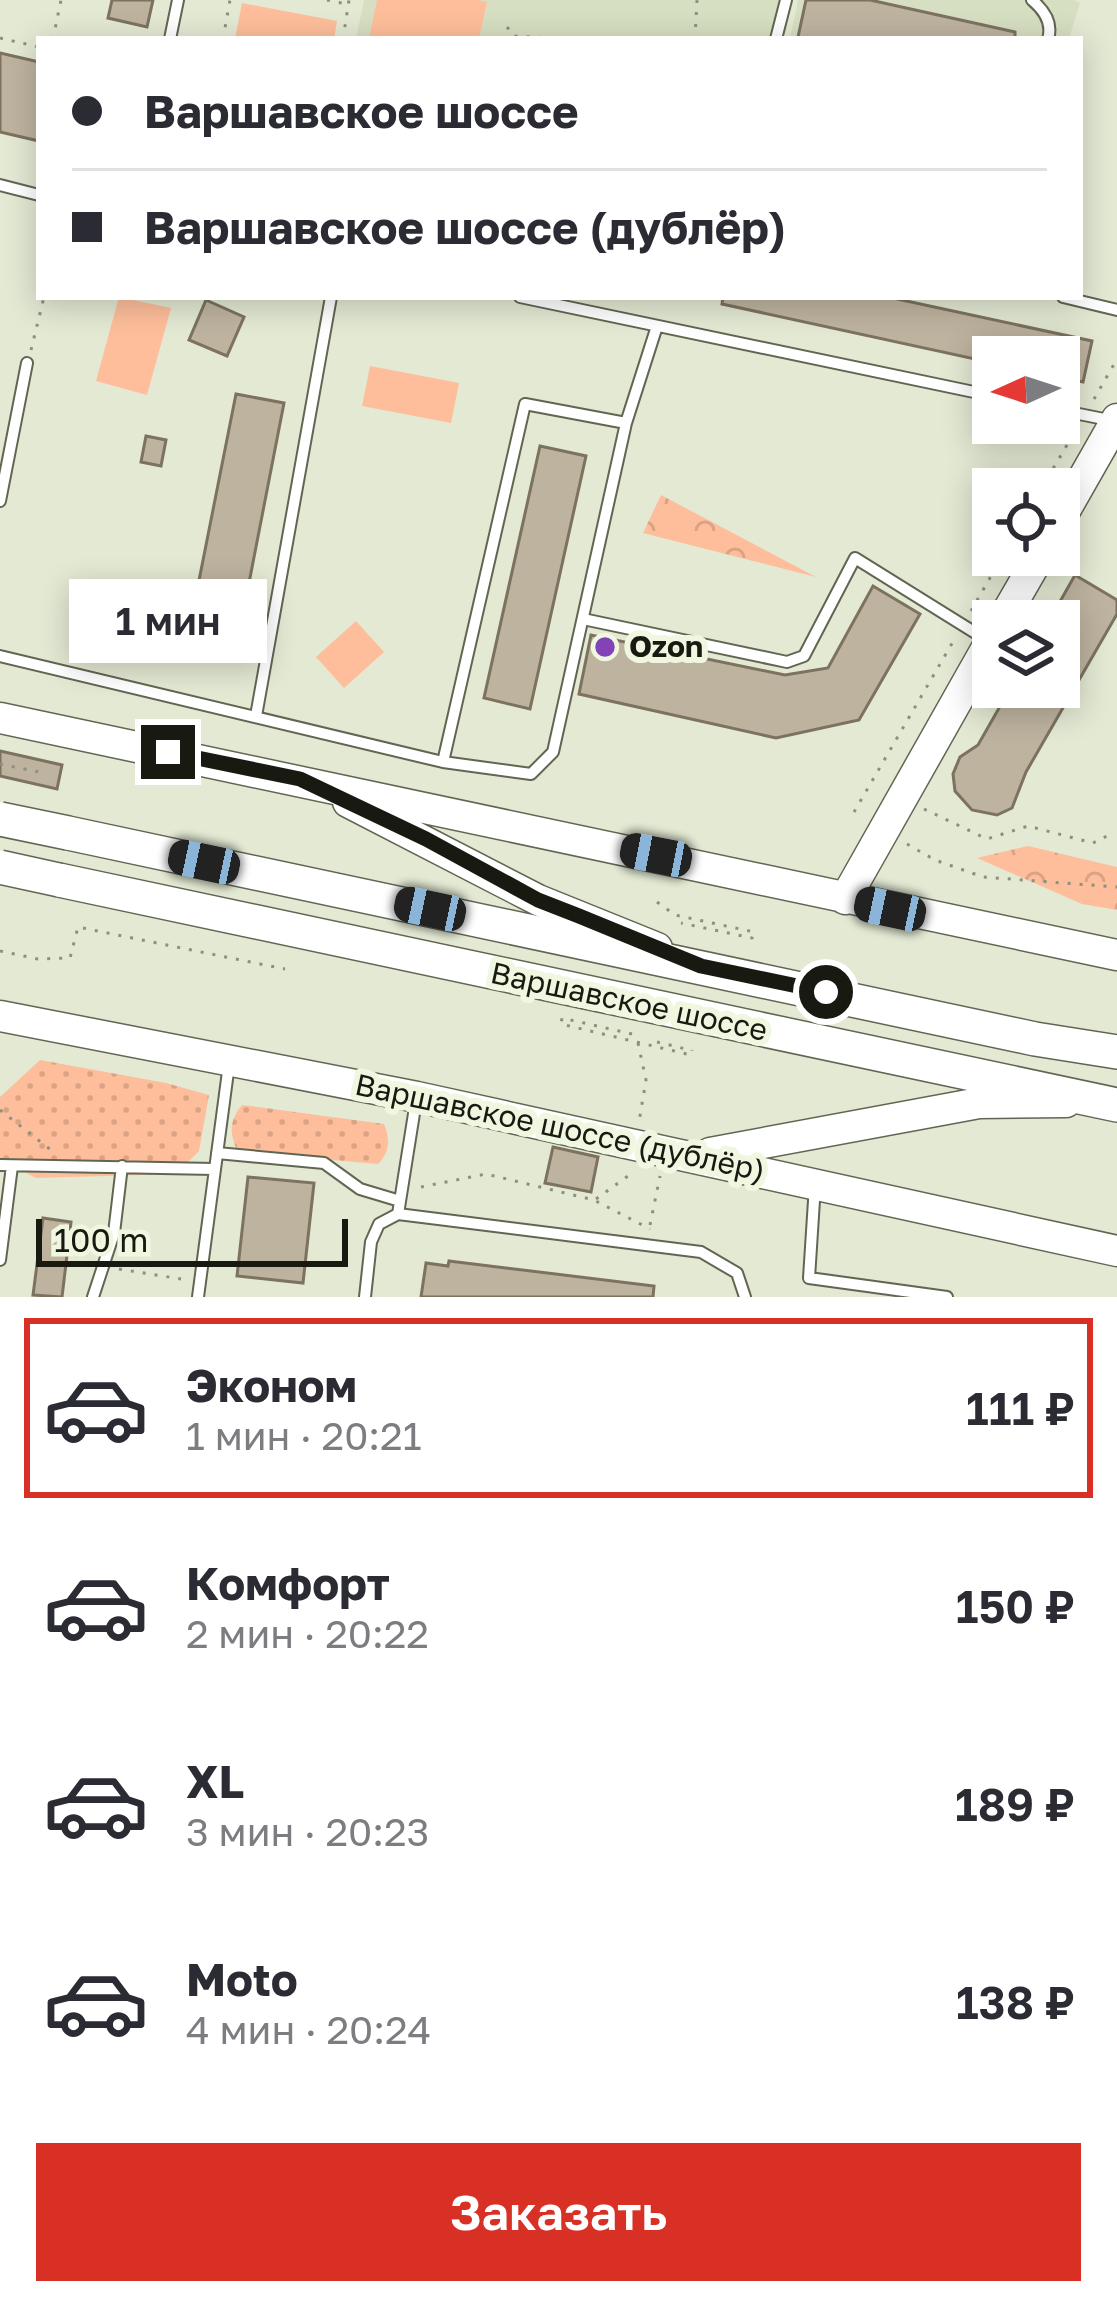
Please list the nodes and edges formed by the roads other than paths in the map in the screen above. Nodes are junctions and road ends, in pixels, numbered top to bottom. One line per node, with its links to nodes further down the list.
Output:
1 (178, 0): 4 (lane)
2 (786, 0): 5 (lane)
3 (1032, 0): 6 (lane)
4 (171, 36)
5 (777, 36)
6 (1049, 36)
7 (0, 185): 8 (lane)
8 (36, 194)
9 (330, 300): 25 (lane)
10 (534, 300): 13 (lane)
11 (1075, 300): 12 (lane)
12 (1117, 310)
13 (657, 326): 15 (lane); 18 (lane)
14 (27, 363): 20 (lane)
15 (972, 392)
16 (1080, 414): 17 (lane)
17 (1116, 420): 19 (main road)
18 (626, 423): 21 (lane); 27 (lane)
19 (1080, 484)
20 (0, 501)
21 (583, 619): 22 (lane); 27 (lane)
22 (972, 626)
23 (0, 656): 25 (lane)
24 (972, 674): 31 (main road)
25 (256, 716): 27 (lane)
26 (0, 718): 28 (main road)
27 (443, 762)
28 (300, 779): 31 (main road); 33 (main road)
29 (0, 819): 33 (main road, Варшавское шоссе, bridge)
30 (0, 867): 40 (main road, Варшавское шоссе, bridge)
31 (845, 899): 32 (main road)
32 (1117, 955)
33 (701, 966): 36 (main road, Варшавское шоссе)
34 (0, 1016): 38 (main road, Варшавское шоссе (дублёр))
35 (1117, 1037): 36 (main road)
36 (1035, 1039): 37 (main road, Варшавское шоссе)
37 (1117, 1052)
38 (229, 1061): 39 (main road, Варшавское шоссе (дублёр)); 41 (lane)
39 (417, 1097): 42 (main road, Варшавское шоссе (дублёр)); 47 (lane)
40 (1105, 1103): 42 (main road)
41 (217, 1153): 45 (lane); 47 (lane)
42 (679, 1153): 46 (main road, Варшавское шоссе (дублёр))
43 (6, 1166): 44 (lane); 50 (lane)
44 (122, 1166): 45 (lane); 51 (lane)
45 (215, 1168): 52 (lane)
46 (816, 1182): 49 (main road, Варшавское шоссе (дублёр)); 55 (lane)
47 (401, 1196): 48 (lane)
48 (398, 1214): 53 (lane); 54 (lane)
49 (1117, 1251)
50 (0, 1260)
51 (93, 1297)
52 (198, 1297)
53 (364, 1297)
54 (746, 1297)
55 (946, 1297)

